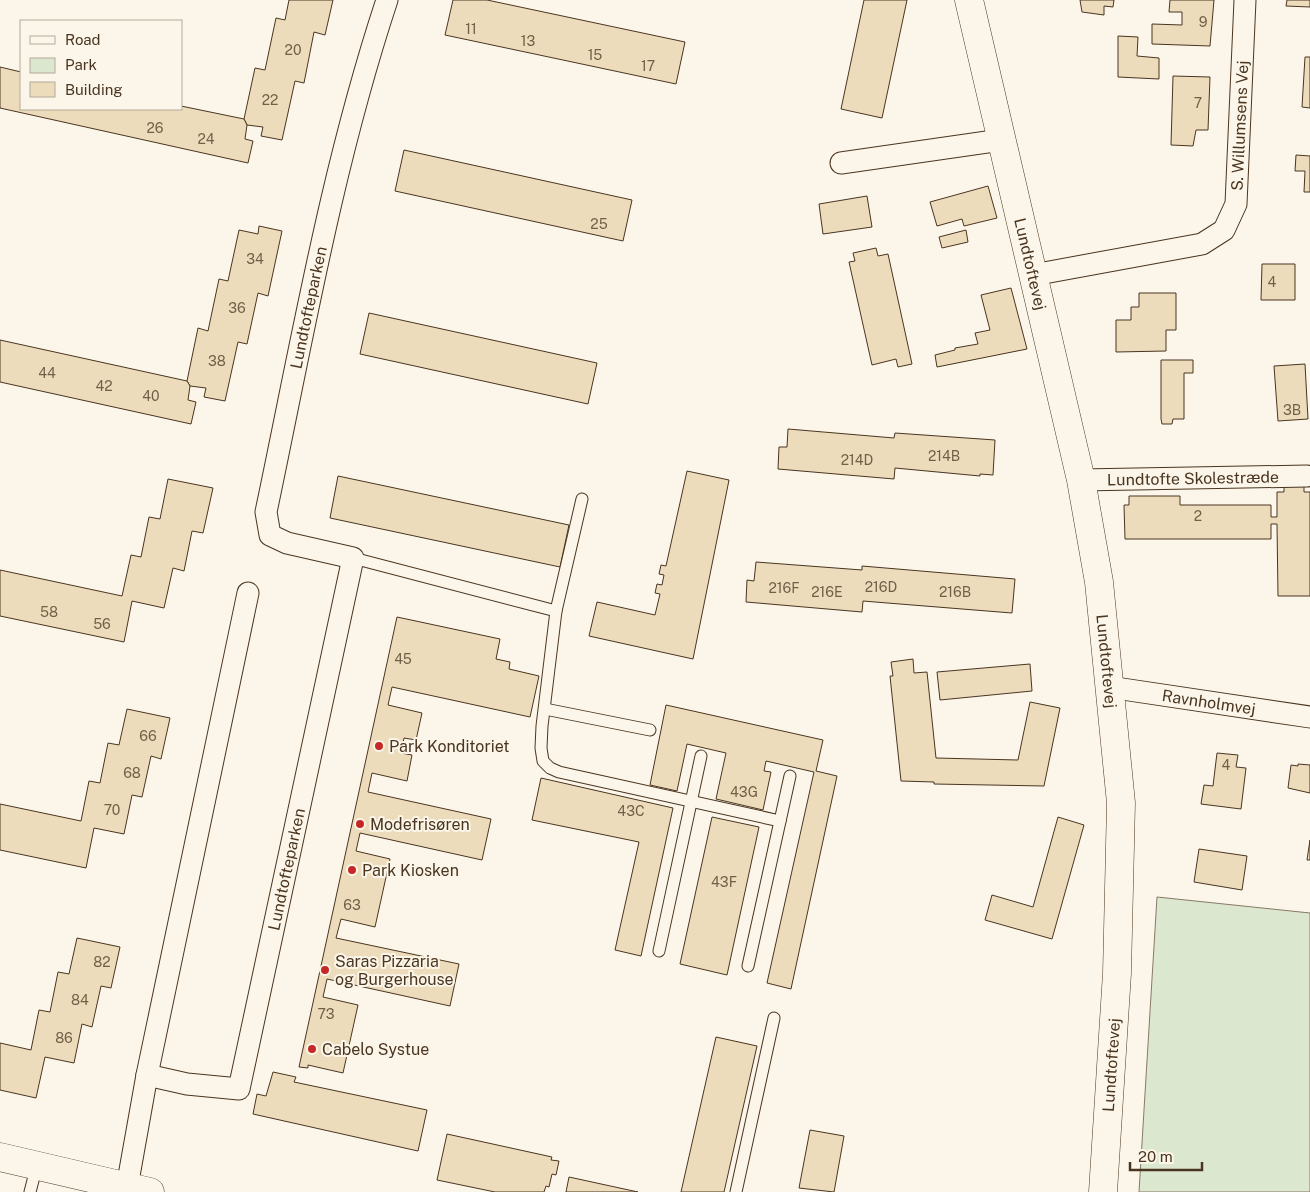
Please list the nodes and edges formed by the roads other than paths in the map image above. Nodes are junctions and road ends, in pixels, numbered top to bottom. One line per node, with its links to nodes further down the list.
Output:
1 (388, 0): 10 (street, Lundtofteparken)
2 (970, 0): 4 (street, Lundtoftevej)
3 (1245, 0): 6 (street, S. Willumsens Vej)
4 (1001, 140): 5 (street); 6 (street, Lundtoftevej)
5 (841, 163)
6 (1033, 275): 8 (street, Lundtoftevej)
7 (1307, 476): 8 (street, Lundtofte Skolestræde)
8 (1080, 480): 13 (street, Lundtoftevej)
9 (582, 499): 12 (lane)
10 (353, 558): 12 (lane, Lundtofteparken); 24 (street, Lundtofteparken)
11 (248, 593): 24 (street)
12 (556, 611): 14 (lane)
13 (1109, 687): 15 (street, Ravnholmvej); 30 (street, Lundtoftevej)
14 (545, 709): 16 (lane); 19 (lane)
15 (1310, 717)
16 (650, 730)
17 (701, 756): 19 (lane)
18 (790, 776): 20 (lane)
19 (691, 801): 20 (lane); 21 (lane)
20 (780, 821): 22 (lane)
21 (659, 951)
22 (748, 966)
23 (774, 1018): 29 (lane)
24 (146, 1075): 27 (street)
25 (0, 1157): 26 (street)
26 (37, 1164): 27 (street); 28 (lane)
27 (132, 1191)
28 (30, 1192)
29 (736, 1192)
30 (1103, 1192)

